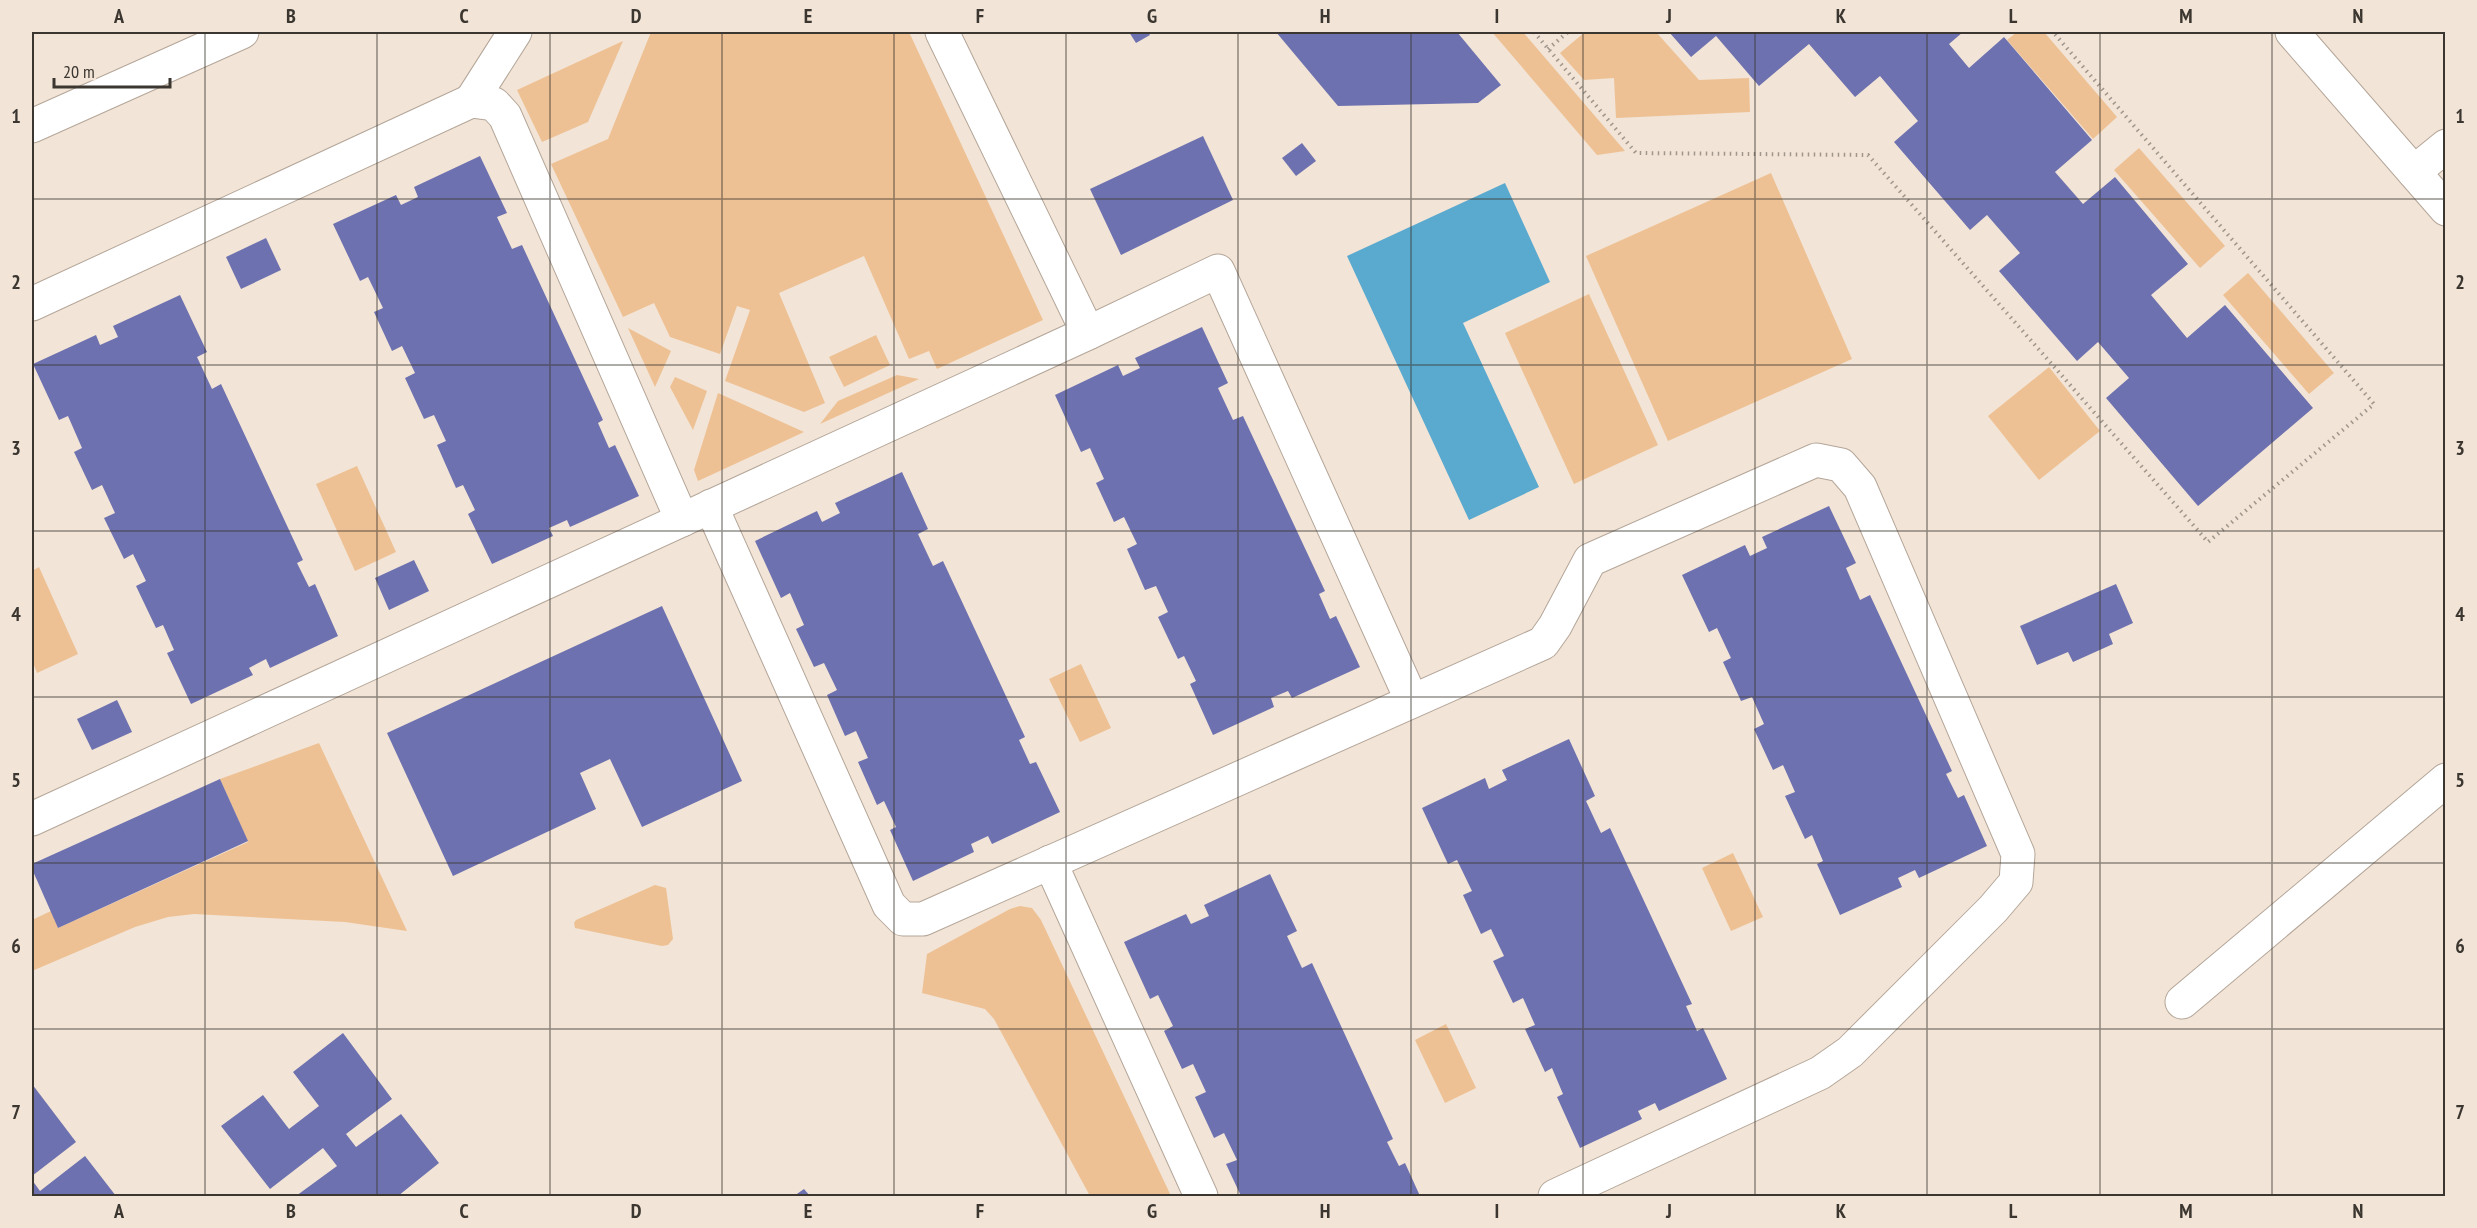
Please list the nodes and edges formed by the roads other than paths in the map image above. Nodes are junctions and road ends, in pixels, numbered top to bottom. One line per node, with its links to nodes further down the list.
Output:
1 (242, 32): 6 (street)
2 (514, 32): 5 (street)
3 (942, 32): 11 (street)
4 (2292, 32): 8 (street)
5 (471, 102): 10 (street); 12 (street)
6 (32, 126)
7 (2445, 146): 8 (street)
8 (2414, 172): 9 (street)
9 (2445, 209)
10 (32, 304)
11 (1088, 333): 12 (street); 13 (street)
12 (697, 513): 15 (street); 16 (street)
13 (1412, 701): 16 (street); 19 (street)
14 (2445, 780): 17 (street)
15 (32, 819)
16 (1050, 862): 18 (street)
17 (2182, 1002)
18 (1201, 1197)
19 (1555, 1197)

